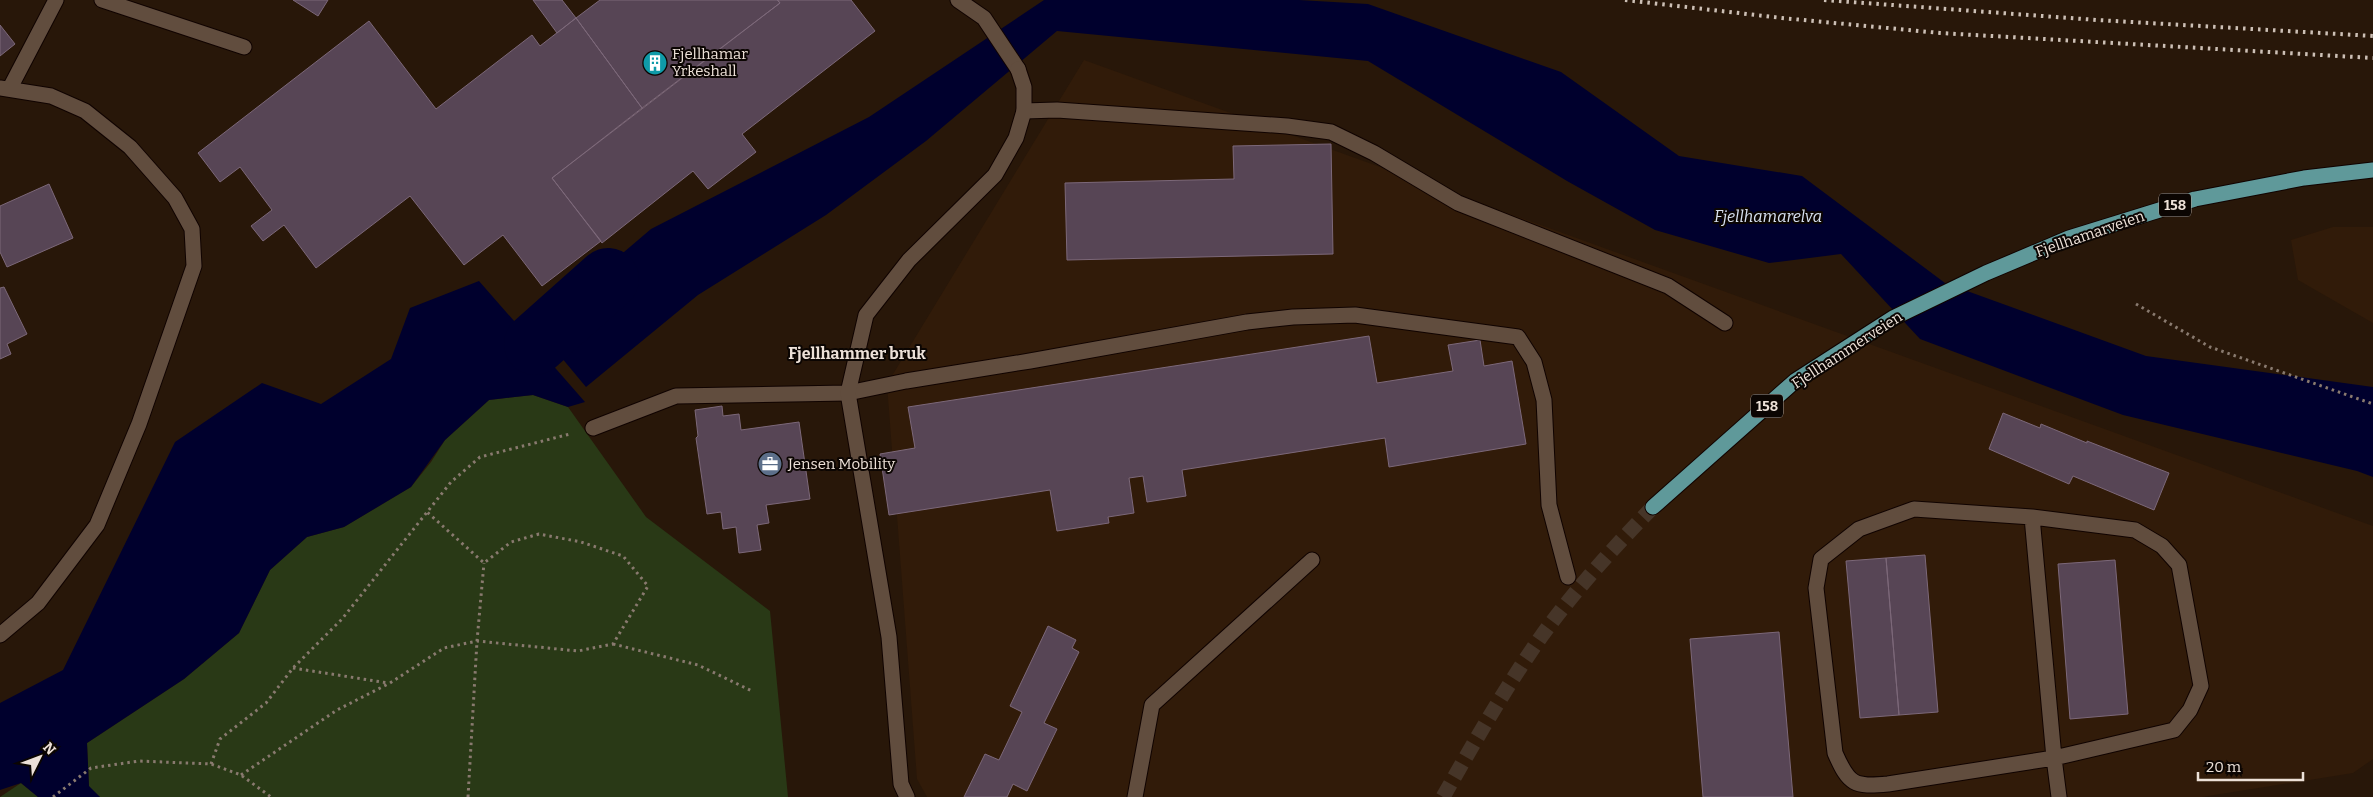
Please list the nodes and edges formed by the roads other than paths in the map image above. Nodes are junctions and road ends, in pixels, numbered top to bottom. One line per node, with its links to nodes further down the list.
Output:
1 (56, 0): 5 (street)
2 (102, 0): 4 (street)
3 (958, 0): 6 (street)
4 (244, 47)
5 (5, 88): 16 (street)
6 (1024, 112): 9 (street); 10 (street)
7 (2373, 170): 8 (main road, Fjellhamarveien / 158)
8 (1986, 273): 12 (main road, Fjellhammerveien / 158)
9 (1725, 324)
10 (848, 393): 11 (street); 15 (street); 18 (street)
11 (593, 428)
12 (1653, 507)
13 (2032, 517): 17 (street); 17 (street); 17 (street)
14 (1312, 560): 19 (street)
15 (1568, 576)
16 (0, 635)
17 (2054, 758): 20 (street)
18 (907, 797)
19 (1135, 797)
20 (2059, 797)

